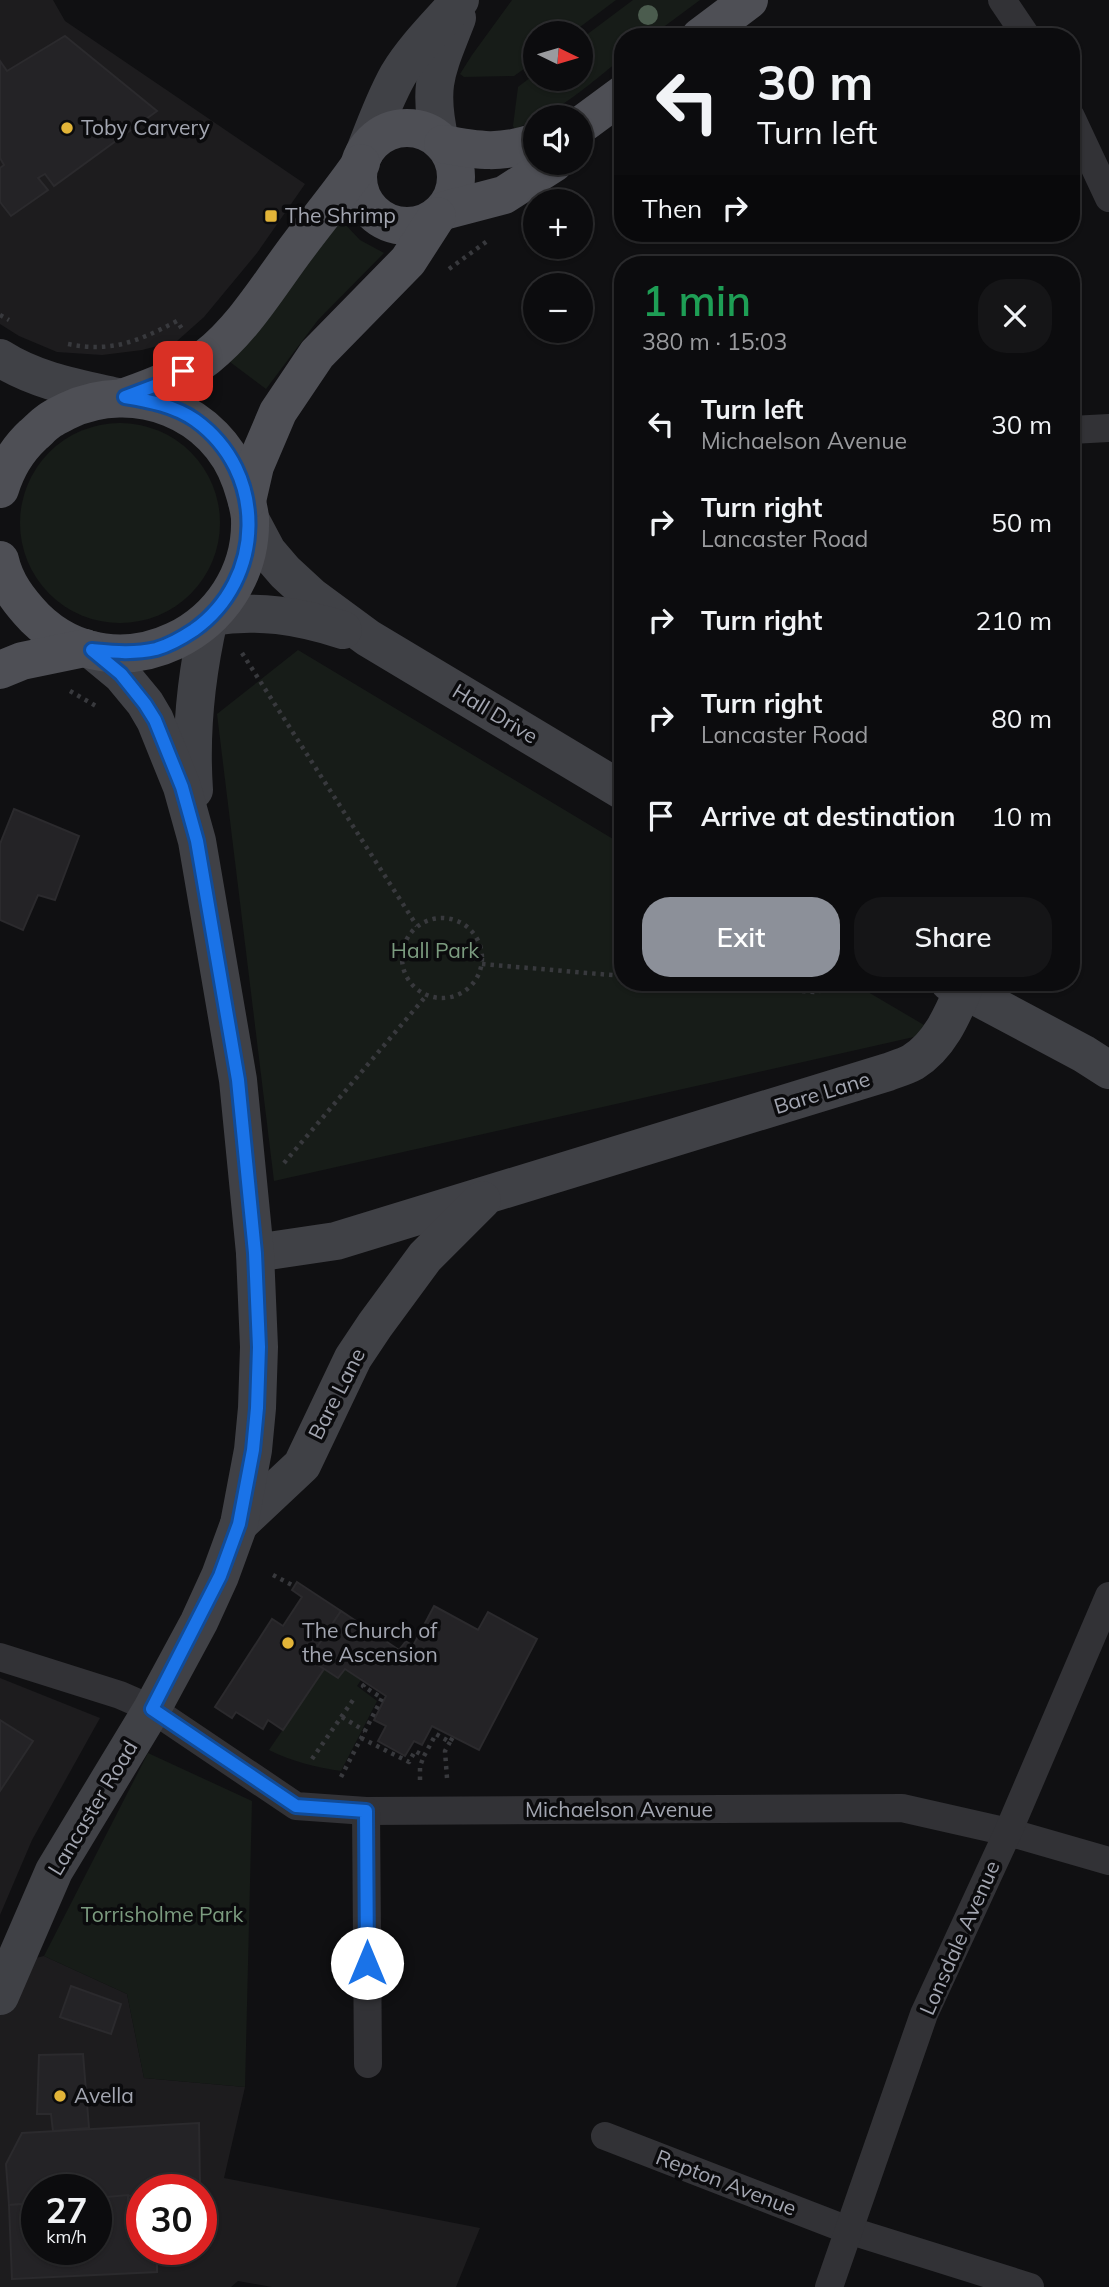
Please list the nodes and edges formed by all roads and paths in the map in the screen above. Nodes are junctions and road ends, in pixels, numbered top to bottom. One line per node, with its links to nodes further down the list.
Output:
1 (462, 0): 9 (main road); 11 (main road)
2 (749, 0): 4 (main road)
3 (1002, 0): 5 (street)
4 (711, 28)
5 (1021, 28)
6 (614, 101): 7 (main road)
7 (593, 117)
8 (1080, 136): 13 (street)
9 (442, 142): 10 (main road); 11 (main road); 14 (main road)
10 (523, 147)
11 (362, 159): 14 (main road); 22 (main road)
12 (535, 175): 14 (main road)
13 (1109, 198)
14 (440, 213): 26 (main road)
15 (499, 232): 16 (path)
16 (448, 270)
17 (0, 315): 18 (path)
18 (11, 321)
19 (182, 329): 20 (path)
20 (55, 341)
21 (0, 358): 22 (main road)
22 (122, 397): 25 (main road); 26 (main road)
23 (1109, 428): 24 (street)
24 (1080, 430)
25 (0, 489)
26 (249, 510): 28 (main road); 29 (main road, Hall Drive)
27 (0, 560): 31 (main road)
28 (210, 618): 29 (main road, Hall Drive); 31 (main road); 36 (main road, Lancaster Road)
29 (368, 638): 35 (main road, Hall Drive)
30 (237, 646): 37 (path)
31 (88, 649): 32 (main road); 36 (main road, Lancaster Road)
32 (0, 670)
33 (61, 690): 34 (path)
34 (105, 712)
35 (614, 786)
36 (197, 841): 47 (main road, Lancaster Road)
37 (417, 926): 38 (path); 44 (path)
38 (482, 964): 39 (path); 44 (path)
39 (614, 975)
40 (802, 991): 41 (path)
41 (820, 991)
42 (955, 991): 46 (main road, Bare Lane)
43 (965, 991): 45 (main road, Bare Lane)
44 (426, 996): 47 (path)
45 (1109, 1070)
46 (486, 1196): 48 (main road, Bare Lane); 49 (main road, Bare Lane)
47 (250, 1204): 48 (main road, Lancaster Road)
48 (255, 1253): 49 (main road, Lancaster Road)
49 (239, 1524): 56 (main road, Lancaster Road)
50 (273, 1575): 51 (path)
51 (294, 1586)
52 (1109, 1596): 66 (street, Lonsdale Avenue)
53 (0, 1657): 56 (street, Michaelson Avenue)
54 (366, 1683): 58 (path)
55 (353, 1700): 57 (path)
56 (152, 1709): 65 (street, Michaelson Avenue); 68 (main road, Lancaster Road)
57 (342, 1717): 58 (path); 61 (path)
58 (365, 1731): 59 (path)
59 (361, 1738): 60 (path); 62 (path)
60 (424, 1756): 63 (path); 64 (path)
61 (312, 1759)
62 (339, 1782)
63 (421, 1784)
64 (447, 1784)
65 (366, 1811): 66 (street, Michaelson Avenue); 69 (street)
66 (1008, 1832): 67 (street, Michaelson Avenue); 71 (street, Lonsdale Avenue)
67 (1109, 1861)
68 (0, 1996)
69 (368, 2064)
70 (605, 2136): 71 (street, Repton Avenue)
71 (848, 2230): 72 (street, Lonsdale Avenue); 73 (street, Repton Avenue)
72 (829, 2287)
73 (1030, 2287)

